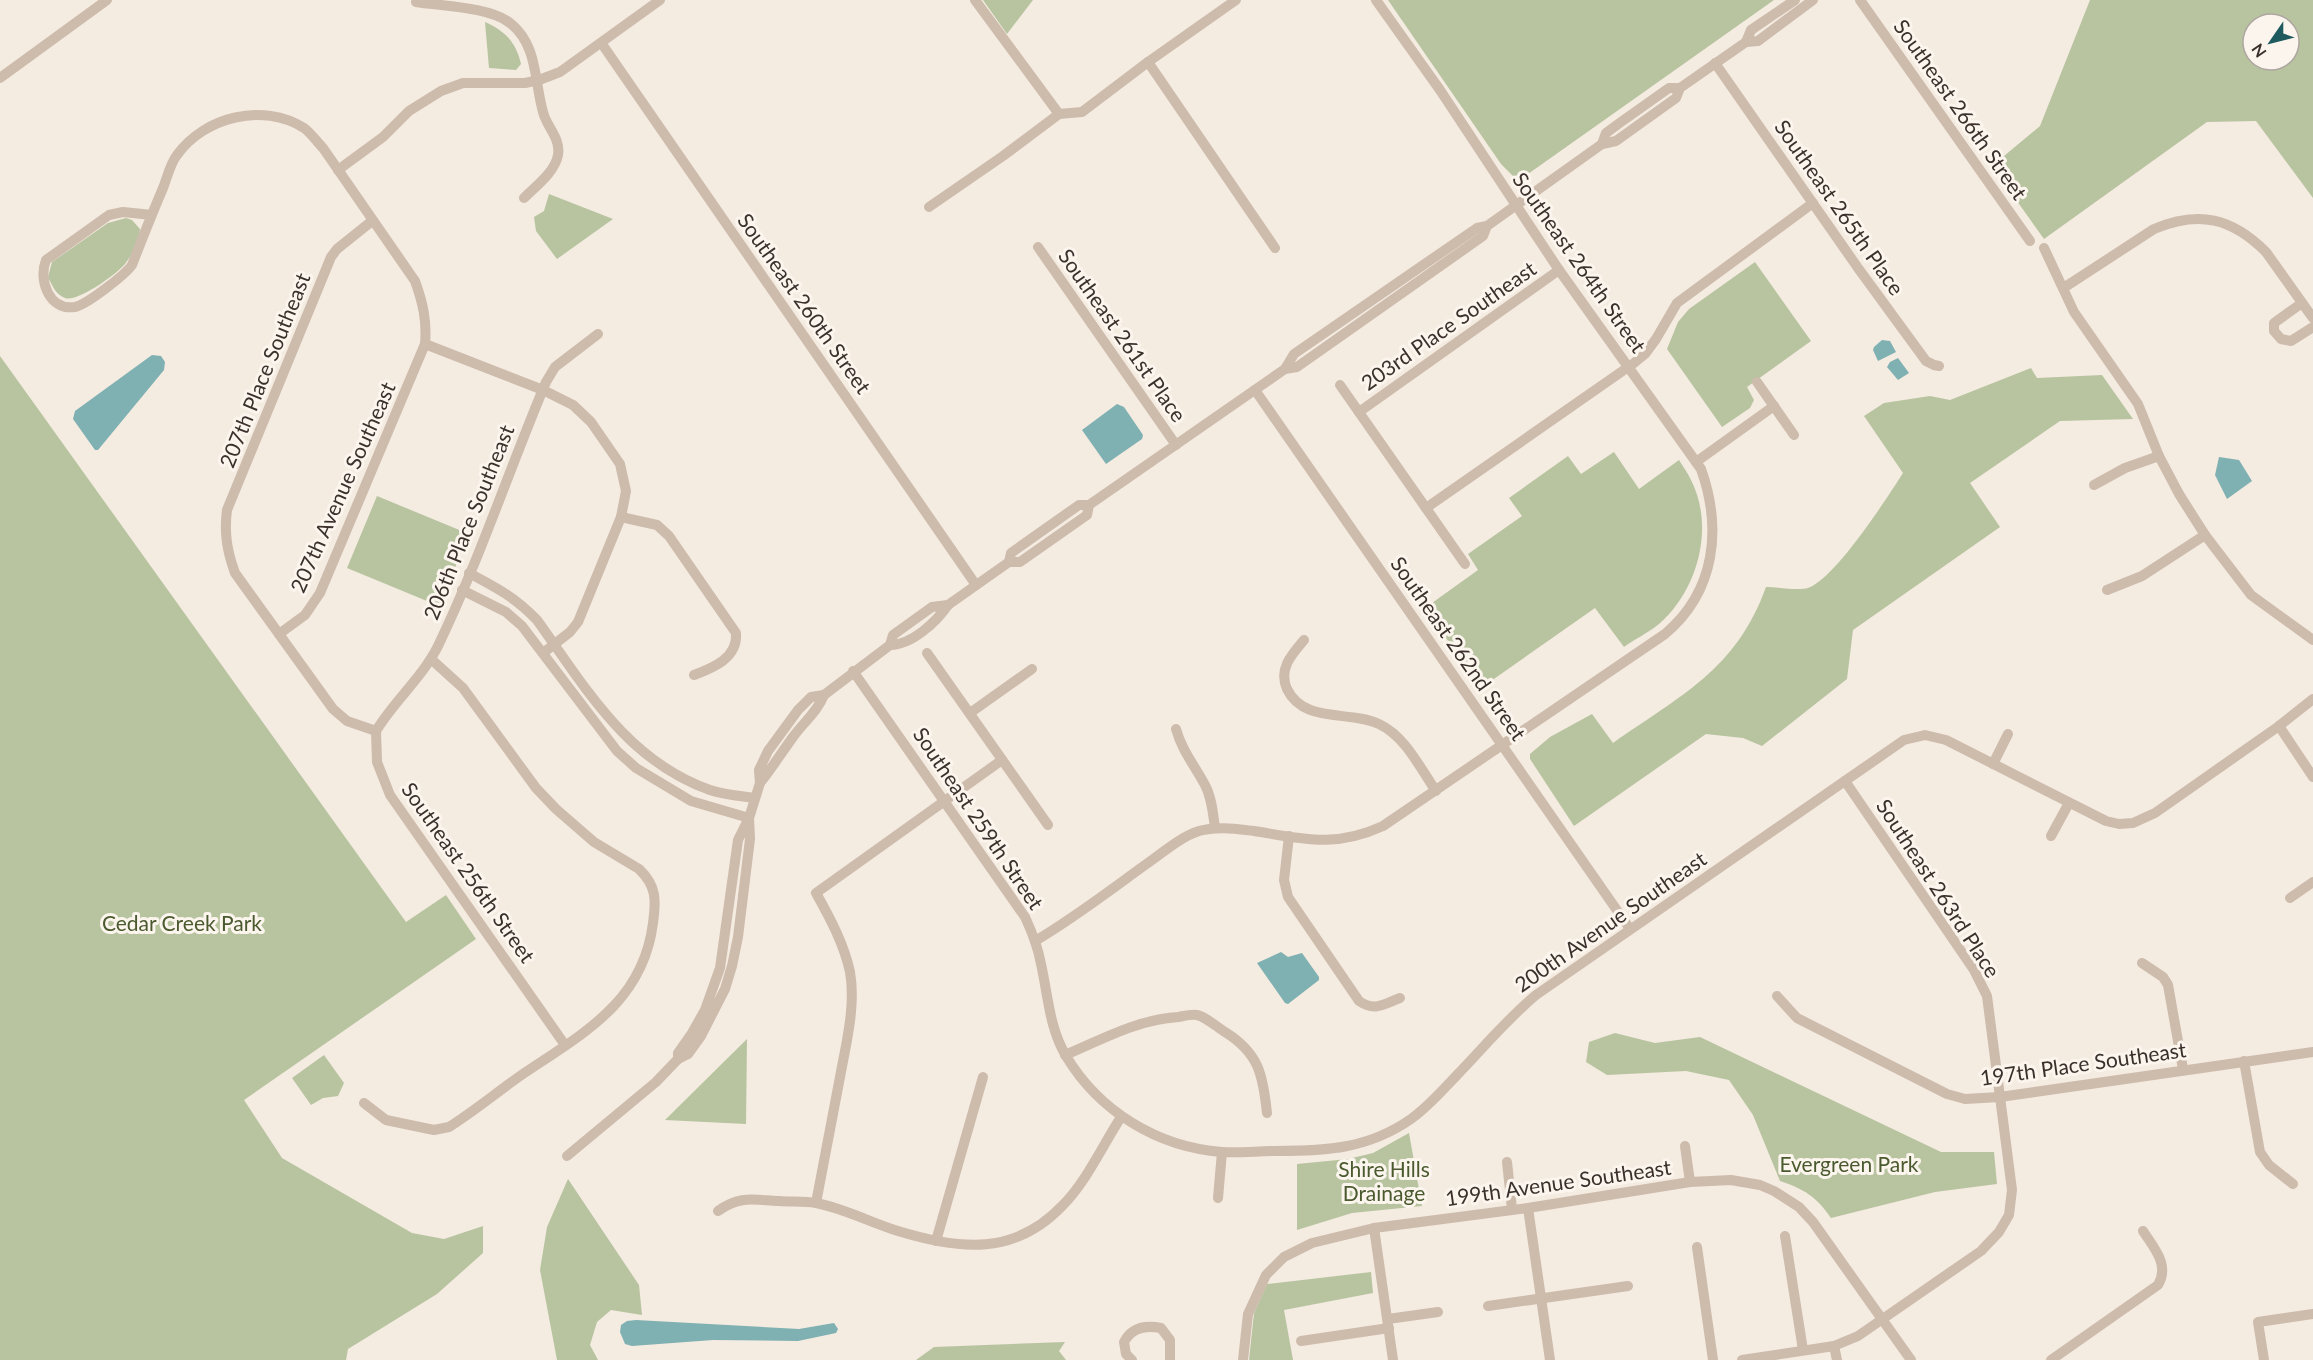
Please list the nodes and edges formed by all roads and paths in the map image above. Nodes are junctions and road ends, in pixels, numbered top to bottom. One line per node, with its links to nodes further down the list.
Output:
1 (88, 0): 11 (street)
2 (107, 0): 11 (street)
3 (660, 0): 13 (street)
4 (975, 0): 18 (street)
5 (1236, 0): 14 (street)
6 (1376, 0): 22 (street, Southeast 264th Street)
7 (1795, 0): 12 (street)
8 (1813, 0): 12 (street)
9 (1860, 0): 26 (street, Southeast 266th Street)
10 (416, 3): 17 (street)
11 (94, 9): 16 (street)
12 (1746, 42): 15 (street)
13 (602, 44): 17 (street); 55 (street, Southeast 260th Street)
14 (1148, 62): 18 (street); 28 (street)
15 (1715, 63): 21 (street, Southeast 265th Place); 22 (street)
16 (0, 78)
17 (538, 80): 19 (street); 20 (street)
18 (1059, 114): 23 (street)
19 (338, 170): 24 (street); 25 (street)
20 (524, 198)
21 (1813, 203): 37 (street, Southeast 265th Place); 38 (street)
22 (1516, 206): 30 (street, Southeast 264th Street); 42 (street)
23 (929, 207)
24 (152, 215): 24 (street)
25 (372, 221): 36 (street); 58 (street, 207th Place Southeast)
26 (2030, 241)
27 (1038, 247): 46 (street, Southeast 261st Place)
28 (1275, 248)
29 (2044, 248): 31 (street)
30 (1559, 270): 38 (street, Southeast 264th Street); 44 (street, 203rd Place Southeast)
31 (2065, 287): 32 (street); 47 (street)
32 (2302, 303): 33 (street); 34 (street)
33 (2313, 318)
34 (2313, 327)
35 (598, 334): 41 (street, 206th Place Southeast)
36 (425, 345): 41 (street); 58 (street, 207th Avenue Southeast)
37 (1939, 366)
38 (1629, 367): 48 (street, Southeast 264th Street); 50 (street)
39 (1756, 382): 43 (street)
40 (1340, 385): 44 (street)
41 (543, 390): 51 (street); 54 (street, 206th Place Southeast)
42 (1255, 390): 46 (street); 74 (street, Southeast 262nd Street)
43 (1774, 406): 45 (street); 48 (street)
44 (1359, 412): 50 (street)
45 (1794, 435)
46 (1176, 446): 55 (street)
47 (2159, 456): 49 (street); 52 (street)
48 (1696, 462): 74 (street, Southeast 264th Street)
49 (2094, 485)
50 (1426, 508): 53 (street)
51 (621, 517): 61 (street); 67 (street)
52 (2205, 535): 57 (street); 60 (street)
53 (1465, 564)
54 (469, 573): 56 (street, 206th Place Southeast); 61 (street)
55 (976, 585): 66 (street)
56 (462, 590): 62 (street); 64 (street, 206th Place Southeast)
57 (2107, 590)
58 (279, 634): 72 (street)
59 (1304, 640): 79 (street)
60 (2313, 640)
61 (555, 645): 62 (street); 80 (street)
62 (543, 652): 83 (street)
63 (927, 652): 69 (street)
64 (431, 659): 72 (street, 206th Place Southeast); 95 (street)
65 (1032, 669): 69 (street)
66 (853, 671): 80 (street); 81 (street, Southeast 259th Street)
67 (693, 675)
68 (2313, 699): 70 (street)
69 (970, 713): 75 (street)
70 (2279, 726): 77 (street); 82 (street)
71 (1176, 729): 85 (street)
72 (376, 731): 95 (street, Southeast 256th Street)
73 (2008, 734): 76 (street)
74 (1503, 745): 79 (street, Southeast 264th Street); 90 (street, Southeast 262nd Street)
75 (1002, 760): 81 (street); 84 (street)
76 (1994, 764): 78 (street, 200th Avenue Southeast); 82 (street)
77 (2313, 777)
78 (1845, 781): 90 (street, 200th Avenue Southeast); 101 (street, Southeast 263rd Place)
79 (1436, 791): 86 (street, Southeast 264th Street)
80 (755, 798): 83 (street)
81 (944, 801): 91 (street, Southeast 259th Street); 112 (street)
82 (2069, 803): 87 (street)
83 (749, 818): 107 (street)
84 (1048, 825)
85 (1215, 828): 86 (street, Southeast 264th Street); 91 (street)
86 (1289, 836): 94 (street)
87 (2051, 836)
88 (2313, 882): 89 (street)
89 (2290, 898)
90 (1630, 929): 106 (street, 200th Avenue Southeast)
91 (1035, 941): 97 (street, Southeast 259th Street)
92 (2142, 963): 99 (street)
93 (1777, 996): 101 (street, 197th Place Southeast)
94 (1400, 998)
95 (565, 1046): 102 (street)
96 (2313, 1052): 98 (street, 197th Place Southeast)
97 (1065, 1055): 103 (street); 104 (street, Southeast 259th Street)
98 (2244, 1061): 99 (street, 197th Place Southeast); 110 (street)
99 (2183, 1069): 101 (street, 197th Place Southeast)
100 (983, 1077): 119 (street)
101 (2000, 1097): 126 (street, Southeast 263rd Place)
102 (364, 1102)
103 (1267, 1113)
104 (1121, 1117): 106 (street, 200th Avenue Southeast); 119 (street)
105 (1685, 1146): 109 (street)
106 (1222, 1152): 111 (street)
107 (567, 1156)
108 (1507, 1162): 114 (street)
109 (1690, 1182): 113 (street, 199th Avenue Southeast); 126 (street, 199th Avenue Southeast)
110 (2293, 1184)
111 (1218, 1198)
112 (816, 1203): 115 (street); 119 (street)
113 (1528, 1208): 114 (street, 199th Avenue Southeast); 122 (street)
114 (1512, 1209): 116 (street, 199th Avenue Southeast)
115 (718, 1211)
116 (1374, 1228): 127 (street); 133 (street, 199th Avenue Southeast)
117 (2143, 1231): 140 (street)
118 (1785, 1236): 130 (street)
119 (936, 1241)
120 (1697, 1247): 136 (street)
121 (1628, 1286): 122 (street)
122 (1541, 1298): 123 (street); 135 (street)
123 (1488, 1306)
124 (1438, 1312): 127 (street)
125 (2313, 1314): 141 (street)
126 (1883, 1320): 129 (street); 139 (street)
127 (1388, 1324): 128 (street); 134 (street)
128 (1301, 1341)
129 (1834, 1346): 130 (street); 138 (street)
130 (1803, 1350): 137 (street)
131 (1132, 1360): 132 (street)
132 (1170, 1360)
133 (1243, 1360)
134 (1394, 1360)
135 (1550, 1360)
136 (1713, 1360)
137 (1742, 1360)
138 (1837, 1360)
139 (1911, 1360)
140 (2051, 1360)
141 (2264, 1360)

